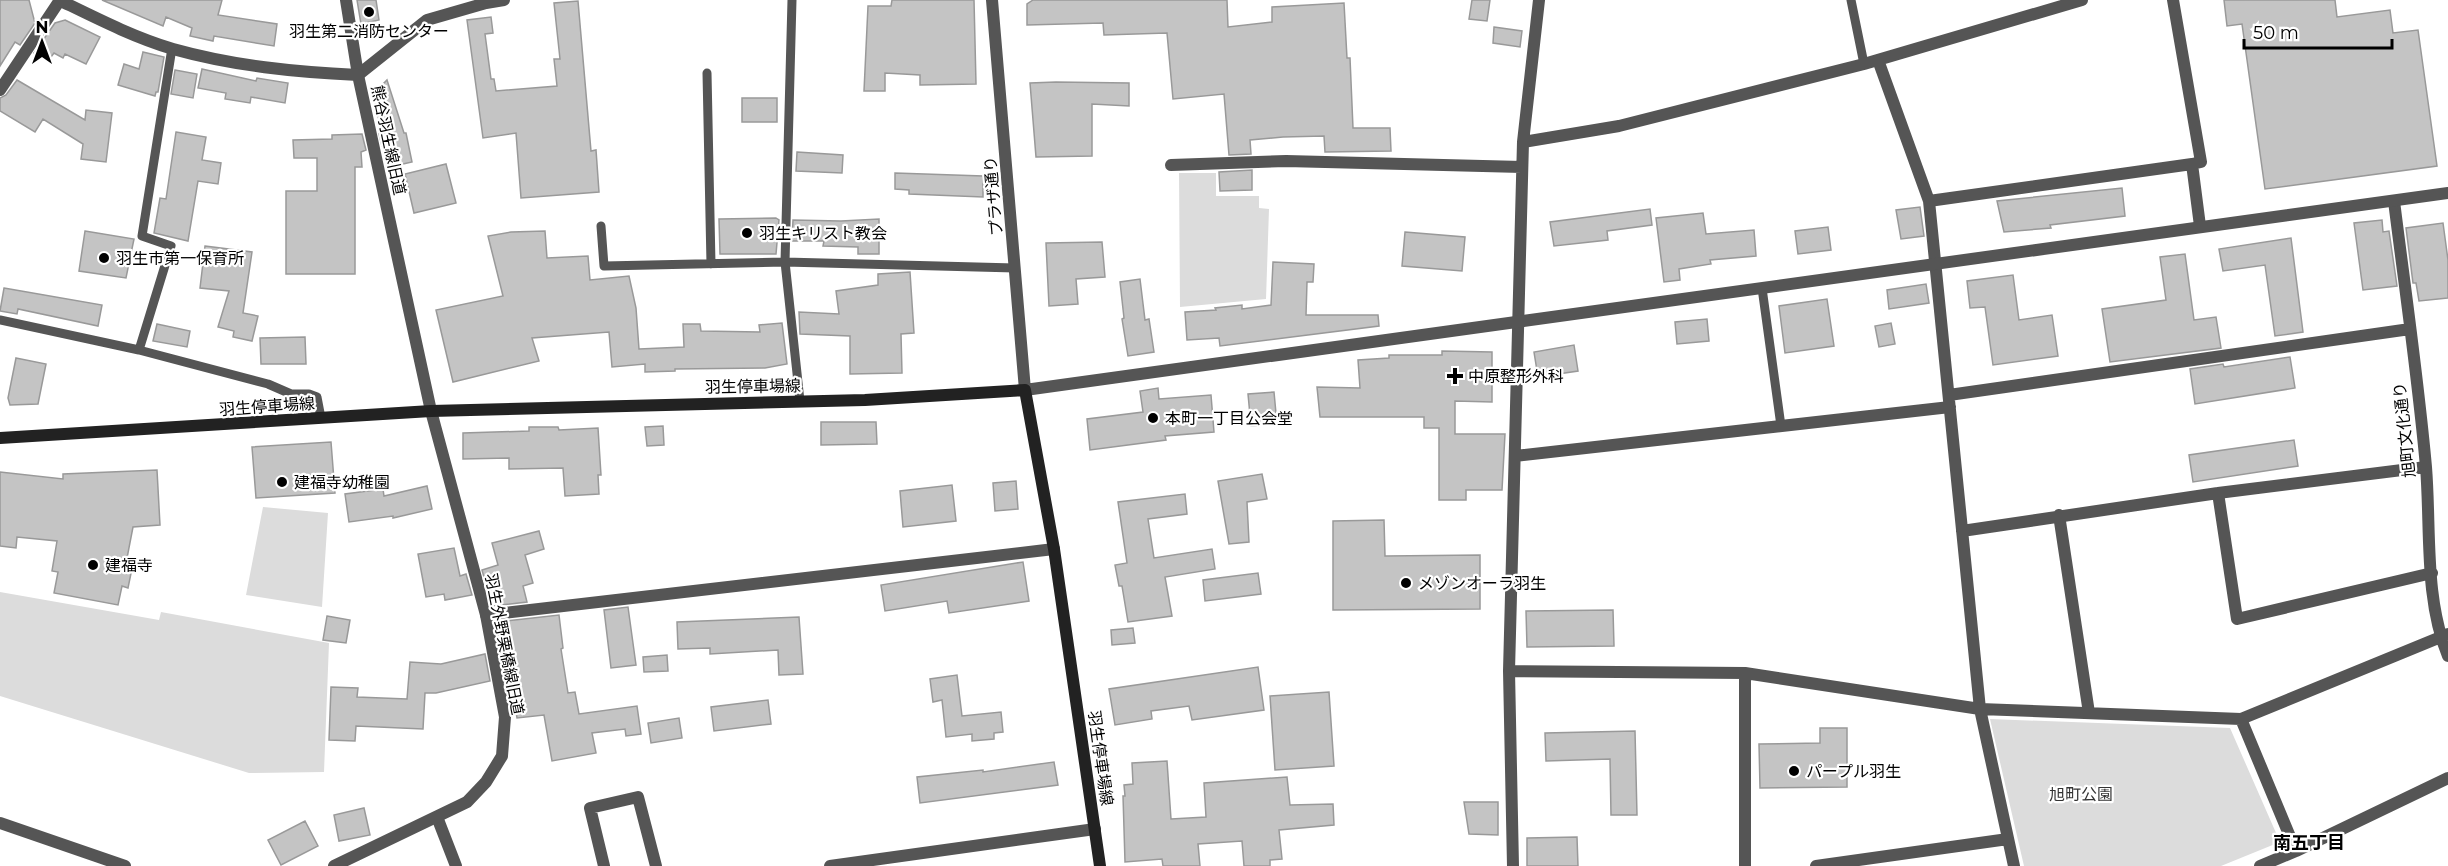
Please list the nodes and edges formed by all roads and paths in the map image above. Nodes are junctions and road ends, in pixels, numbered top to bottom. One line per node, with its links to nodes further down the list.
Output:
1 (59, 0): 10 (street, 熊谷羽生線旧道); 15 (street)
2 (346, 0): 14 (street)
3 (504, 0): 14 (street)
4 (792, 0): 25 (lane)
5 (992, 0): 28 (street, プラザ通り)
6 (1539, 0): 16 (street)
7 (1851, 0): 12 (lane)
8 (2082, 0): 11 (street)
9 (2173, 0): 17 (street)
10 (172, 48): 14 (street, 熊谷羽生線旧道); 33 (lane)
11 (1878, 60): 12 (street); 21 (street)
12 (1864, 64): 16 (street)
13 (707, 73): 26 (lane)
14 (358, 75): 37 (street, 熊谷羽生線旧道)
15 (0, 90)
16 (1523, 141): 19 (street)
17 (2192, 164): 21 (street); 24 (street)
18 (1171, 165): 19 (street)
19 (1522, 167): 31 (street)
20 (2448, 193): 22 (street)
21 (1929, 201): 27 (street)
22 (2394, 201): 24 (street); 32 (street, 旭町文化通り)
23 (601, 226): 26 (lane)
24 (2200, 226): 27 (street)
25 (785, 262): 26 (lane); 28 (lane); 35 (lane)
26 (711, 264)
27 (1935, 264): 29 (street); 36 (street)
28 (1015, 268): 34 (street, プラザ通り)
29 (1762, 288): 31 (street); 39 (lane)
30 (0, 320): 33 (lane)
31 (1517, 322): 34 (street); 41 (street)
32 (2410, 329): 36 (street); 42 (street, 旭町文化通り)
33 (140, 350): 38 (lane)
34 (1025, 390): 35 (main road, 羽生停車場線); 46 (main road, 羽生停車場線)
35 (800, 401): 37 (main road, 羽生停車場線)
36 (1949, 401): 39 (street); 45 (street)
37 (431, 411): 38 (main road, 羽生停車場線); 48 (street, 羽生外野栗橋線旧道)
38 (321, 418): 40 (main road, 羽生停車場線)
39 (1780, 426): 41 (street)
40 (0, 438)
41 (1515, 456): 51 (street)
42 (2426, 467): 43 (street); 47 (street, 旭町文化通り)
43 (2218, 493): 44 (street); 47 (street)
44 (2059, 515): 45 (street); 54 (street)
45 (1962, 531): 53 (street)
46 (1054, 549): 48 (street); 59 (main road, 羽生停車場線)
47 (2432, 573): 49 (street, 旭町文化通り)
48 (486, 615): 57 (street, 羽生外野栗橋線旧道)
49 (2444, 636): 50 (street, 旭町文化通り); 55 (street)
50 (2448, 656)
51 (1509, 671): 52 (street); 69 (street)
52 (1745, 674): 53 (street); 70 (street)
53 (1980, 709): 54 (street); 60 (street)
54 (2088, 713): 55 (street)
55 (2241, 719): 61 (street)
56 (2448, 778): 61 (street)
57 (437, 817): 63 (street, 羽生外野栗橋線旧道); 64 (street)
58 (0, 823): 62 (street)
59 (1095, 829): 67 (street); 68 (main road, 羽生停車場線)
60 (2008, 840): 71 (street); 72 (street)
61 (2296, 851): 73 (street)
62 (125, 866)
63 (334, 866)
64 (456, 866)
65 (604, 866): 66 (street)
66 (656, 866)
67 (830, 866)
68 (1100, 866)
69 (1513, 866)
70 (1745, 866)
71 (1816, 866)
72 (2013, 866)
73 (2260, 866)

